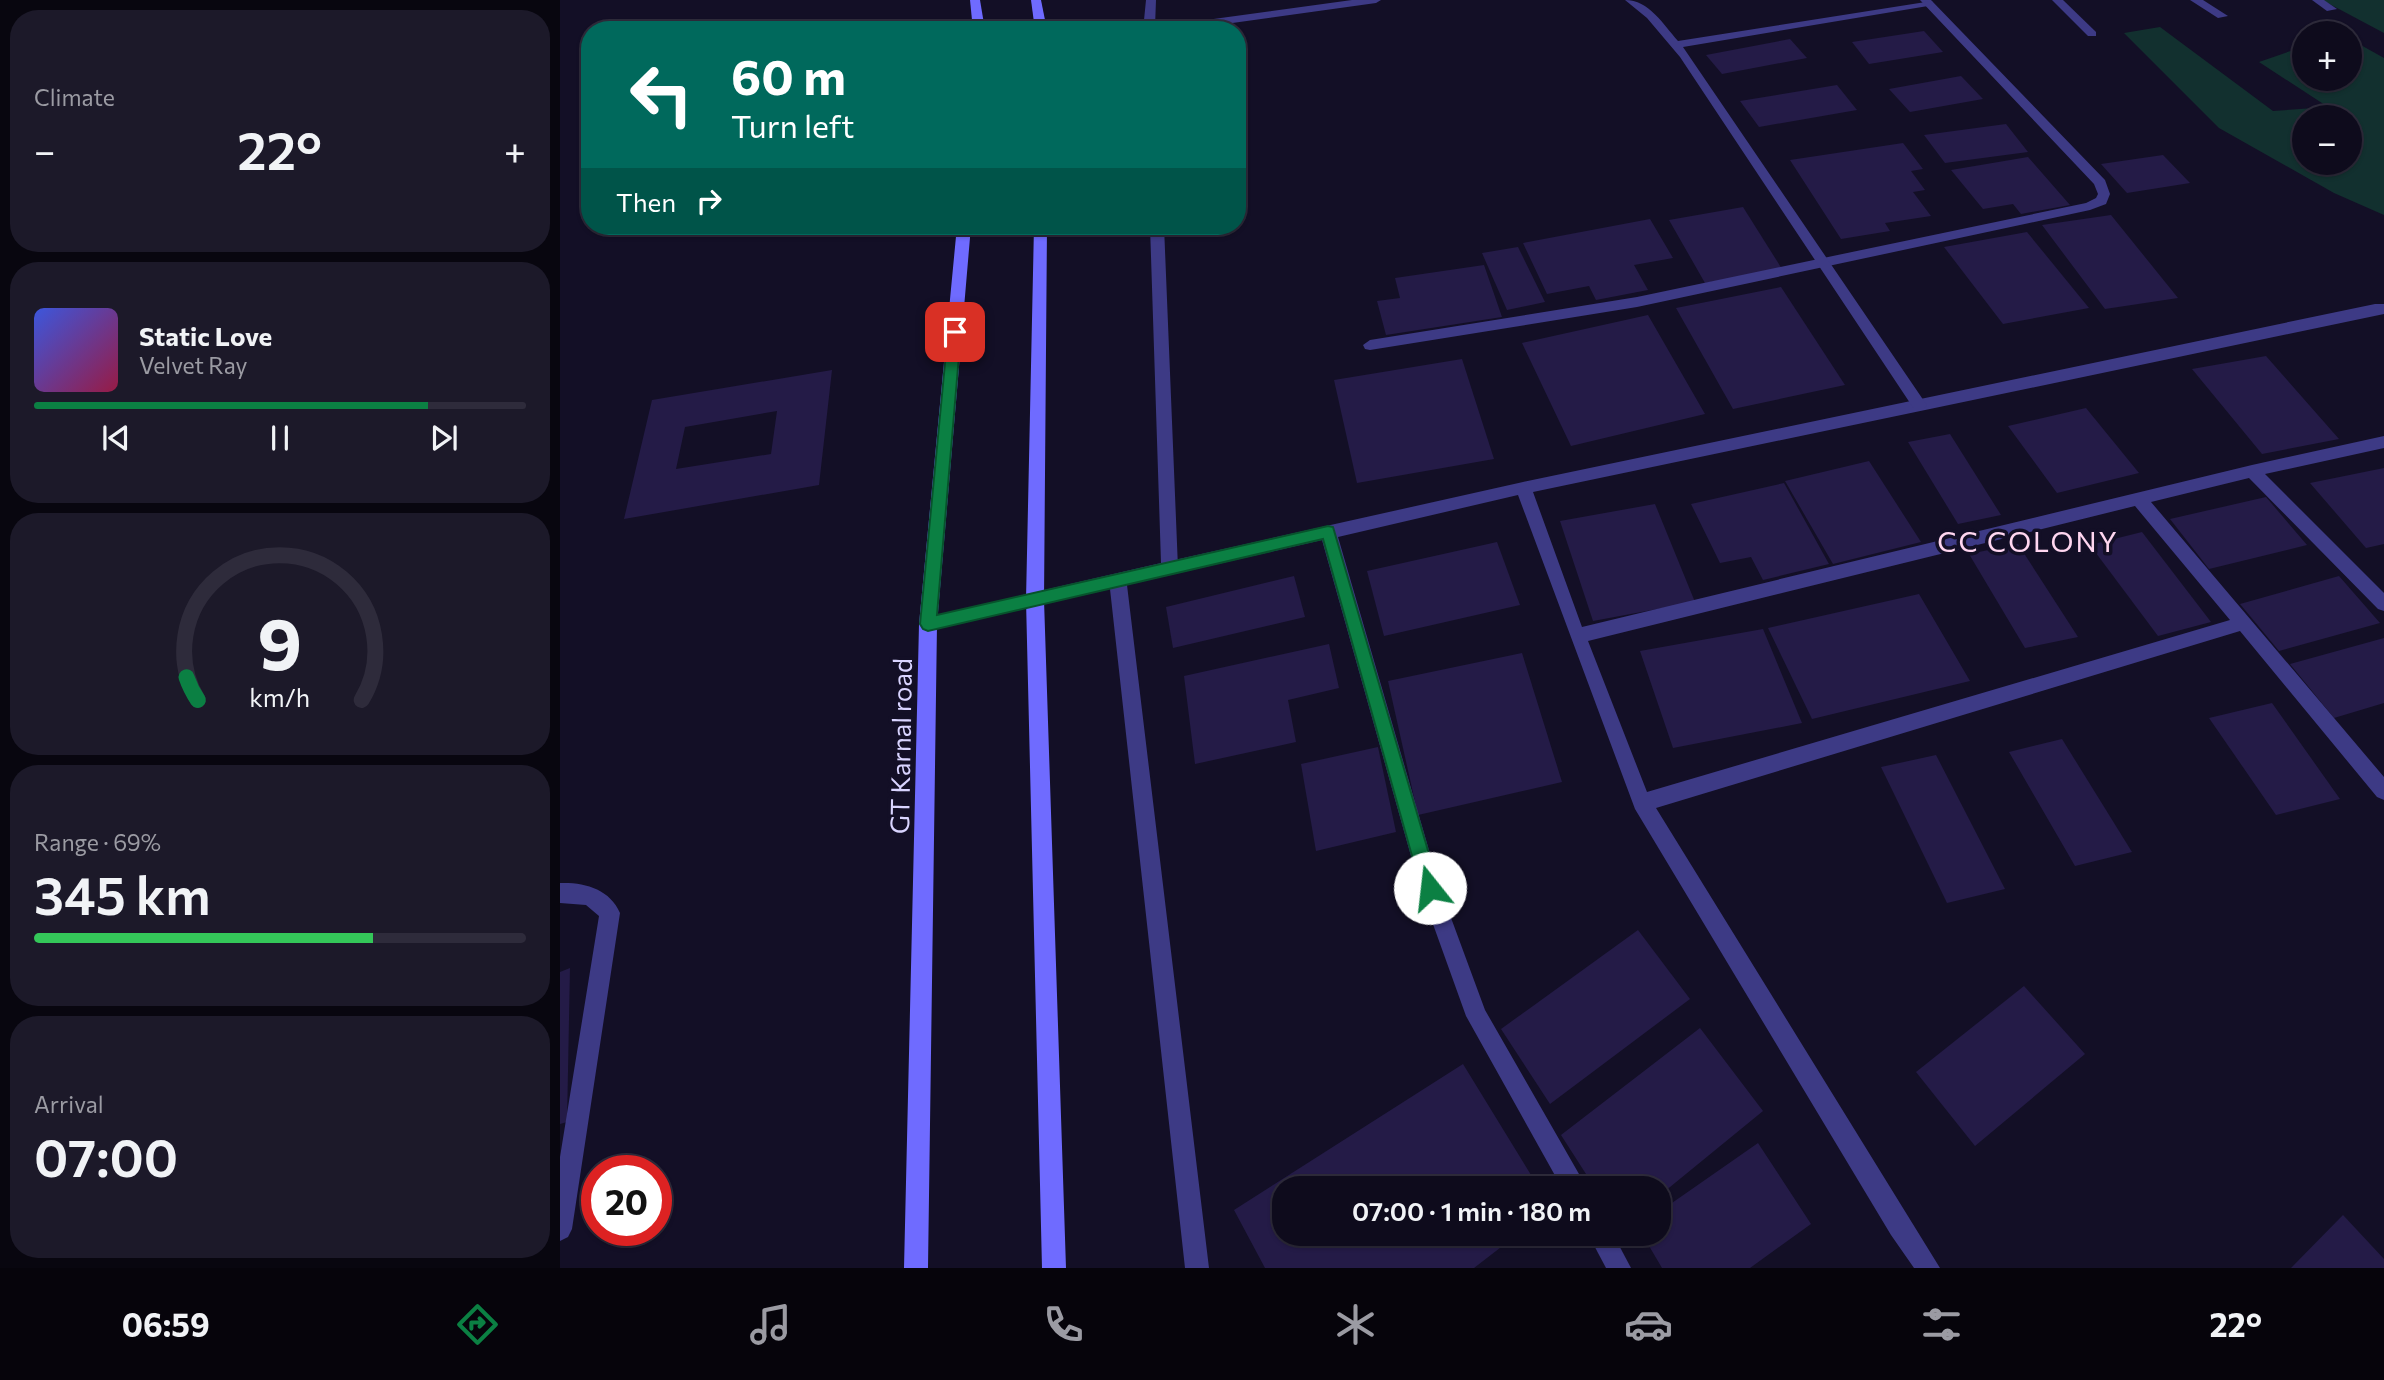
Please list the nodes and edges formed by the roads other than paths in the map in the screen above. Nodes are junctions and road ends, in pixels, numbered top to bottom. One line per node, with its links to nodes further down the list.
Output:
1 (975, 0): 12 (main road)
2 (1036, 0): 13 (main road)
3 (1151, 0): 14 (street)
4 (1376, 0): 15 (street)
5 (1630, 0): 17 (street)
6 (2057, 0): 16 (street)
7 (2195, 0): 11 (street)
8 (2317, 0): 10 (street)
9 (1926, 2): 17 (street); 21 (street)
10 (2331, 9)
11 (2222, 16)
12 (978, 21)
13 (1040, 21)
14 (1150, 21)
15 (1221, 21)
16 (2092, 34)
17 (1675, 45): 21 (street)
18 (963, 235): 35 (main road, GT Karnal road)
19 (1040, 235): 32 (main road)
20 (1157, 235): 30 (street)
21 (1823, 260): 23 (street); 24 (street)
22 (2384, 309): 24 (street)
23 (1370, 345)
24 (1919, 405): 27 (street)
25 (2384, 442): 26 (street)
26 (2252, 471): 28 (street); 33 (street)
27 (1523, 488): 29 (street); 36 (street)
28 (2138, 499): 34 (street); 36 (street)
29 (1328, 532): 30 (street); 40 (street)
30 (1170, 568): 31 (street)
31 (1118, 580): 32 (street); 45 (street)
32 (1035, 600): 35 (street); 44 (main road)
33 (2384, 604)
34 (2243, 623): 37 (street); 38 (street)
35 (928, 624): 43 (main road, GT Karnal road)
36 (1577, 636): 38 (street)
37 (2384, 791)
38 (1642, 803): 47 (street)
39 (560, 893): 41 (street)
40 (1567, 1176)
41 (560, 1229)
42 (1607, 1246): 46 (street)
43 (916, 1268)
44 (1054, 1268)
45 (1197, 1268)
46 (1619, 1268)
47 (1928, 1268)

